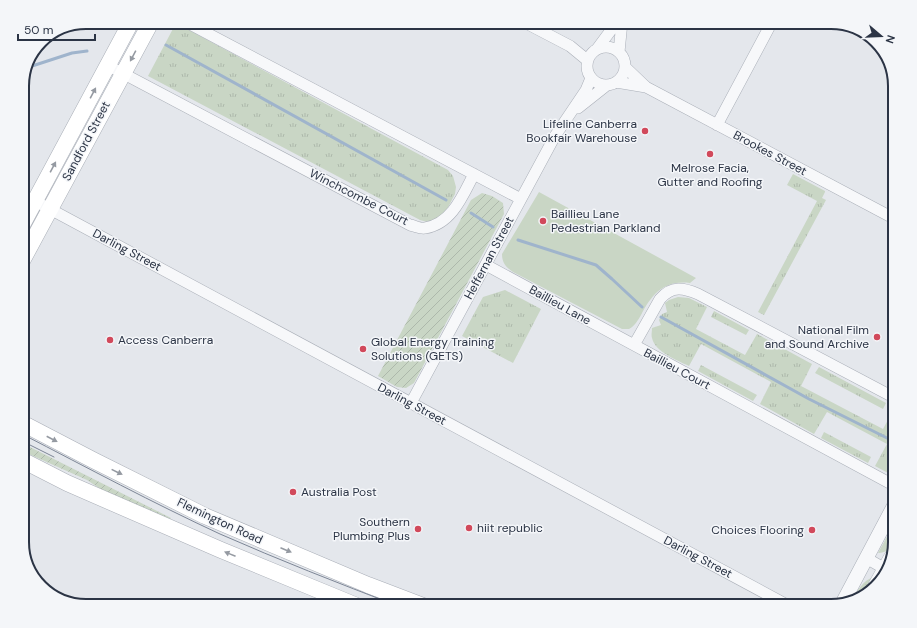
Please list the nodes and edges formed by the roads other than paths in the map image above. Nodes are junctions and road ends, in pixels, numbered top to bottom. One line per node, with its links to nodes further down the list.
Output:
1 (127, 29): 10 (main road, Sandford Street)
2 (147, 29): 12 (main road, Sandford Street, one-way to 12)
3 (199, 29): 18 (street)
4 (537, 29): 9 (street)
5 (612, 29): 9 (street)
6 (621, 29): 8 (street)
7 (768, 29): 17 (street)
8 (619, 52): 9 (street); 11 (street)
9 (593, 53): 13 (street)
10 (107, 65): 12 (street, Winchcombe Court); 20 (main road, Sandford Street, one-way to 10)
11 (625, 67): 14 (street); 15 (street, Brookes Street)
12 (123, 73): 18 (street, Winchcombe Court); 21 (main road, Sandford Street)
13 (591, 78): 14 (street); 16 (street, Heffernan Street)
14 (612, 83): 15 (street, Brookes Street); 16 (street, Heffernan Street)
15 (646, 87): 17 (street, Brookes Street)
16 (570, 114): 19 (street, Heffernan Street)
17 (717, 124): 23 (street, Brookes Street)
18 (474, 174): 19 (street)
19 (521, 199): 25 (street, Heffernan Street)
20 (35, 201): 21 (street, Darling Street); 22 (main road, Sandford Street)
21 (50, 209): 24 (main road, Sandford Street); 28 (street, Darling Street)
22 (29, 212)
23 (888, 215)
24 (29, 248)
25 (486, 265): 26 (street, Baillieu Lane); 28 (street, Heffernan Street)
26 (634, 345): 27 (street, Baillieu Court); 31 (street, Baillieu Court)
27 (888, 394)
28 (412, 403): 38 (street, Darling Street)
29 (29, 427): 37 (main road, Flemington Road, one-way to 37)
30 (29, 464): 36 (main road, Flemington Road, one-way to 30)
31 (888, 482)
32 (888, 517): 33 (street)
33 (866, 558): 34 (street); 35 (street)
34 (883, 564)
35 (846, 597)
36 (340, 599)
37 (404, 599)
38 (776, 599)

